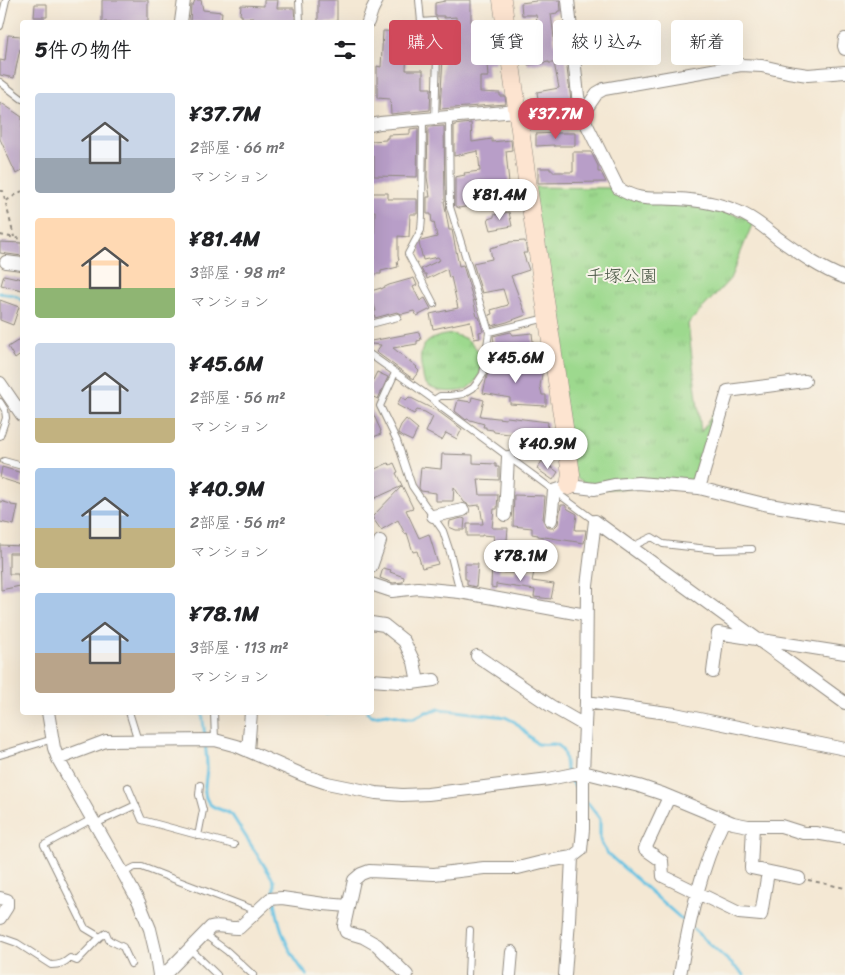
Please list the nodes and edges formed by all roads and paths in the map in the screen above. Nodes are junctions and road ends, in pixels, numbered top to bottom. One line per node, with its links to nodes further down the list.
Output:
1 (6, 0): 12 (lane)
2 (184, 0): 8 (street)
3 (299, 0): 9 (lane)
4 (377, 0): 10 (street)
5 (419, 0): 11 (lane)
6 (502, 0): 19 (street)
7 (568, 0): 20 (street)
8 (181, 20)
9 (300, 20)
10 (369, 20)
11 (421, 20)
12 (0, 23)
13 (845, 39): 14 (street)
14 (845, 49)
15 (436, 65): 22 (lane)
16 (845, 72): 20 (street)
17 (0, 82): 18 (lane)
18 (20, 98)
19 (517, 111): 20 (street); 21 (street); 35 (street)
20 (582, 115): 32 (street)
21 (449, 118): 22 (street); 37 (lane)
22 (429, 119): 23 (street); 33 (lane)
23 (374, 124)
24 (0, 191): 26 (path)
25 (20, 192): 26 (path)
26 (6, 201): 28 (path)
27 (0, 236): 28 (path)
28 (14, 237): 29 (path)
29 (20, 238)
30 (6, 262): 31 (street)
31 (20, 264)
32 (845, 278)
33 (434, 304)
34 (398, 317): 36 (lane)
35 (547, 318): 37 (lane); 49 (street)
36 (374, 323)
37 (489, 332): 42 (lane)
38 (374, 357): 39 (lane)
39 (395, 373): 42 (lane); 53 (lane)
40 (805, 382): 50 (street)
41 (0, 383): 44 (street)
42 (434, 400): 46 (lane)
43 (0, 402): 45 (lane)
44 (20, 409)
45 (0, 436)
46 (508, 457): 49 (lane); 52 (street)
47 (4, 461): 48 (lane)
48 (20, 465)
49 (562, 488): 50 (street); 55 (street); 56 (lane)
50 (699, 488): 54 (street)
51 (463, 510): 53 (street)
52 (505, 515)
53 (433, 516): 62 (lane)
54 (845, 518)
55 (550, 520)
56 (595, 521): 58 (street); 63 (street)
57 (380, 541): 60 (street)
58 (631, 547): 59 (lane); 65 (street)
59 (752, 549)
60 (374, 558)
61 (374, 585): 62 (street)
62 (460, 592): 63 (street)
63 (586, 615): 72 (street)
64 (374, 623): 71 (street)
65 (756, 638): 66 (street); 68 (street); 73 (street)
66 (845, 653)
67 (478, 656): 78 (street)
68 (713, 672)
69 (374, 680): 71 (street)
70 (434, 680): 71 (street)
71 (418, 682)
72 (586, 702): 78 (street); 82 (street)
73 (845, 703)
74 (49, 715): 79 (street)
75 (130, 715): 80 (lane)
76 (213, 715): 81 (lane)
77 (251, 715): 83 (street)
78 (584, 725): 86 (street)
79 (53, 739): 84 (lane); 85 (street)
80 (138, 741): 81 (street); 85 (street)
81 (208, 741): 83 (street)
82 (845, 748)
83 (248, 751): 86 (street)
84 (0, 755)
85 (58, 758): 92 (street)
86 (583, 772): 89 (street); 97 (street)
87 (200, 785): 94 (lane)
88 (128, 787): 90 (lane)
89 (669, 797): 91 (street); 102 (street)
90 (136, 805): 92 (lane); 94 (lane)
91 (724, 820): 93 (street); 102 (street)
92 (93, 822): 98 (street); 110 (lane)
93 (753, 826): 95 (street); 99 (street)
94 (198, 836): 96 (lane)
95 (845, 838)
96 (234, 845)
97 (572, 857): 104 (street); 120 (street)
98 (123, 872): 105 (lane); 114 (street)
99 (768, 872): 100 (street); 102 (street)
100 (799, 878): 101 (path)
101 (845, 888)
102 (697, 893): 121 (street)
103 (0, 898): 106 (street)
104 (348, 906): 105 (street); 117 (street)
105 (257, 911): 108 (street)
106 (0, 918)
107 (470, 930): 118 (lane)
108 (204, 934): 111 (street); 116 (lane)
109 (0, 936): 110 (lane)
110 (100, 937): 113 (lane)
111 (190, 949): 114 (street); 115 (lane)
112 (512, 952): 119 (street)
113 (131, 964)
114 (160, 975)
115 (217, 975)
116 (253, 975)
117 (407, 975)
118 (468, 975)
119 (510, 975)
120 (565, 975)
121 (680, 975)

